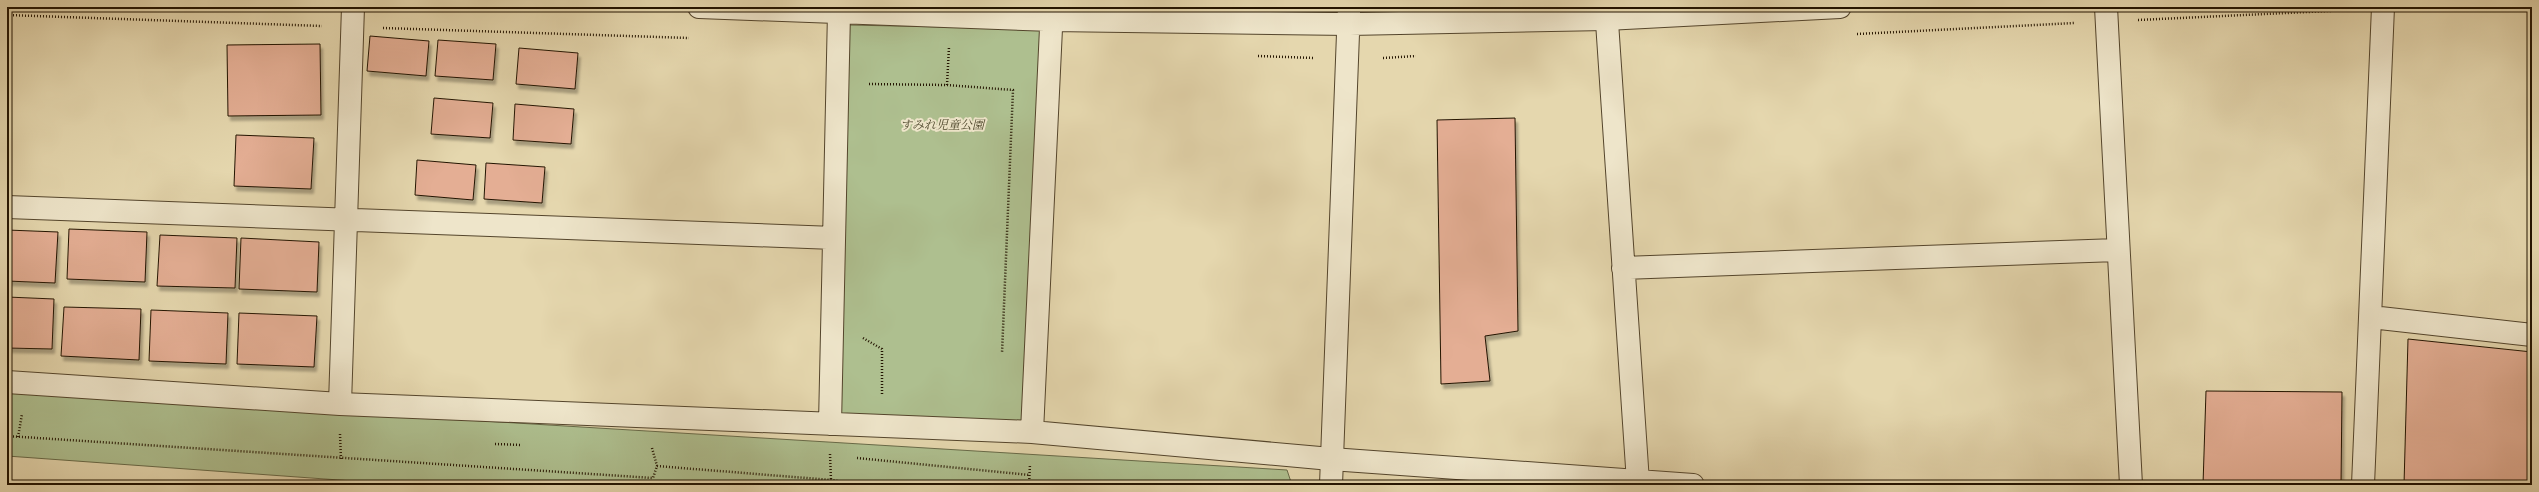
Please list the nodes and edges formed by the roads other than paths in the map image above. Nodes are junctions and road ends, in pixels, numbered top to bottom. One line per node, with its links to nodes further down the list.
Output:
1 (699, 7): 4 (street)
2 (1840, 7): 5 (street)
3 (2383, 7): 15 (street)
4 (839, 12): 6 (street); 12 (street)
5 (1606, 13): 8 (street); 14 (street)
6 (1052, 14): 8 (street); 20 (street)
7 (2106, 14): 13 (street)
8 (1349, 16): 21 (street)
9 (353, 17): 11 (street)
10 (7, 208): 11 (street)
11 (346, 220): 12 (street); 18 (street)
12 (834, 238): 19 (street)
13 (2117, 250): 14 (street); 25 (street)
14 (1623, 268): 22 (street)
15 (2371, 317): 16 (street); 26 (street)
16 (2532, 335)
17 (7, 382): 18 (street)
18 (340, 404): 19 (street)
19 (830, 424): 20 (street)
20 (1032, 432): 21 (street)
21 (1331, 459): 22 (street); 23 (street)
22 (1638, 482): 24 (street)
23 (1331, 485)
24 (1693, 485)
25 (2131, 485)
26 (2363, 485)

